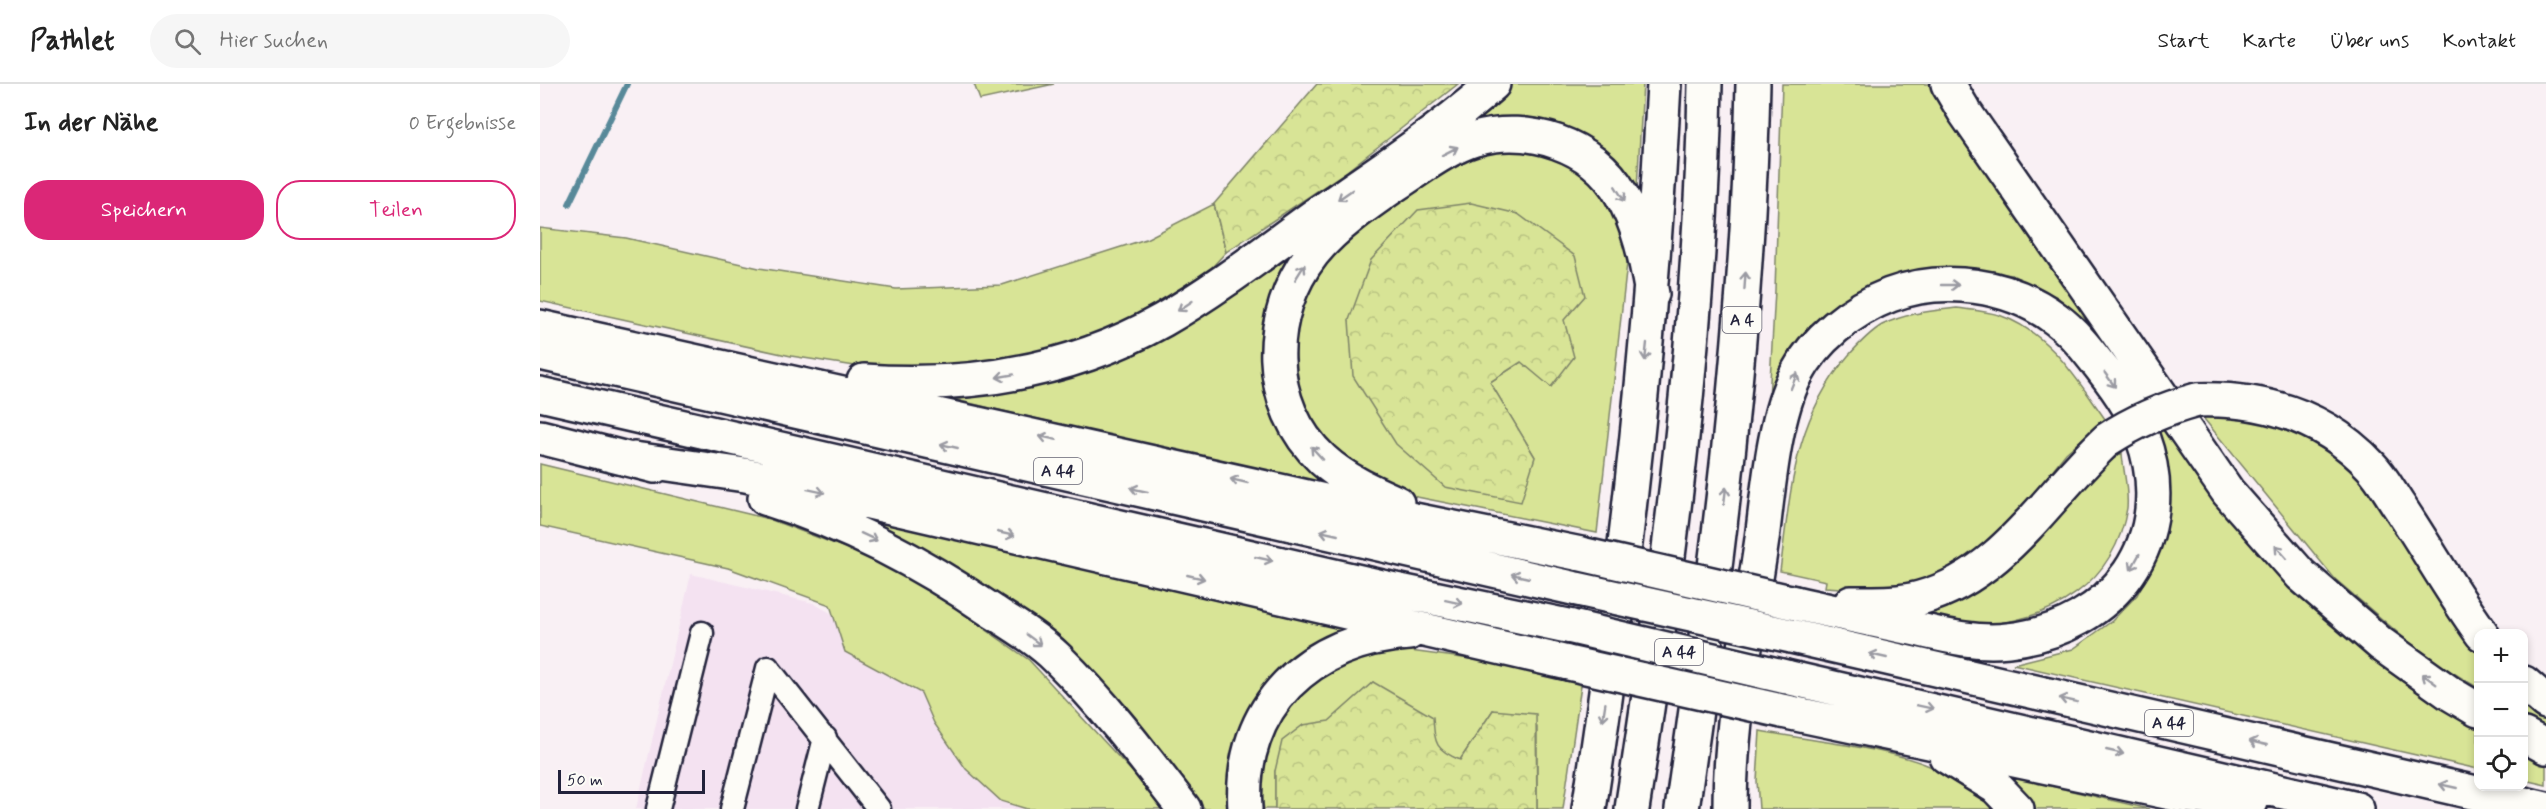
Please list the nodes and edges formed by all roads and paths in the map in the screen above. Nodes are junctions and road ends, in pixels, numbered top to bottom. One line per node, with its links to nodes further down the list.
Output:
1 (1492, 84): 9 (highway, one-way to 9)
2 (1664, 84): 6 (highway)
3 (1705, 84): 33 (highway)
4 (1753, 84): 14 (highway, A 4, one-way to 4)
5 (1948, 84): 21 (highway, one-way to 5)
6 (1652, 294): 13 (highway, one-way to 6); 32 (highway, one-way to 32)
7 (540, 327): 9 (highway)
8 (540, 353): 40 (highway, A 44, one-way to 8, bridge)
9 (756, 374): 13 (highway, one-way to 9)
10 (540, 394): 39 (highway, A 44, one-way to 39, bridge)
11 (540, 437): 12 (highway)
12 (634, 459): 17 (highway, one-way to 17); 30 (highway, one-way to 30)
13 (1460, 528): 15 (highway, bridge)
14 (1718, 554): 34 (highway, A 4); 35 (highway)
15 (1795, 603): 16 (highway, bridge); 36 (highway, one-way to 15)
16 (2479, 629)
17 (1434, 631): 24 (highway, bridge); 31 (highway)
18 (702, 633): 26 (lane)
19 (2528, 687): 20 (highway)
20 (2546, 702)
21 (2474, 708)
22 (2527, 737): 25 (highway)
23 (825, 738): 27 (lane); 28 (lane); 29 (lane)
24 (1923, 743): 37 (highway); 38 (highway)
25 (2546, 747)
26 (658, 809)
27 (732, 809)
28 (807, 809)
29 (879, 809)
30 (1184, 809)
31 (1245, 809)
32 (1589, 809)
33 (1632, 809)
34 (1682, 809)
35 (1704, 809)
36 (1730, 809)
37 (2017, 809)
38 (2289, 809)
39 (2357, 809)
40 (2546, 809)

